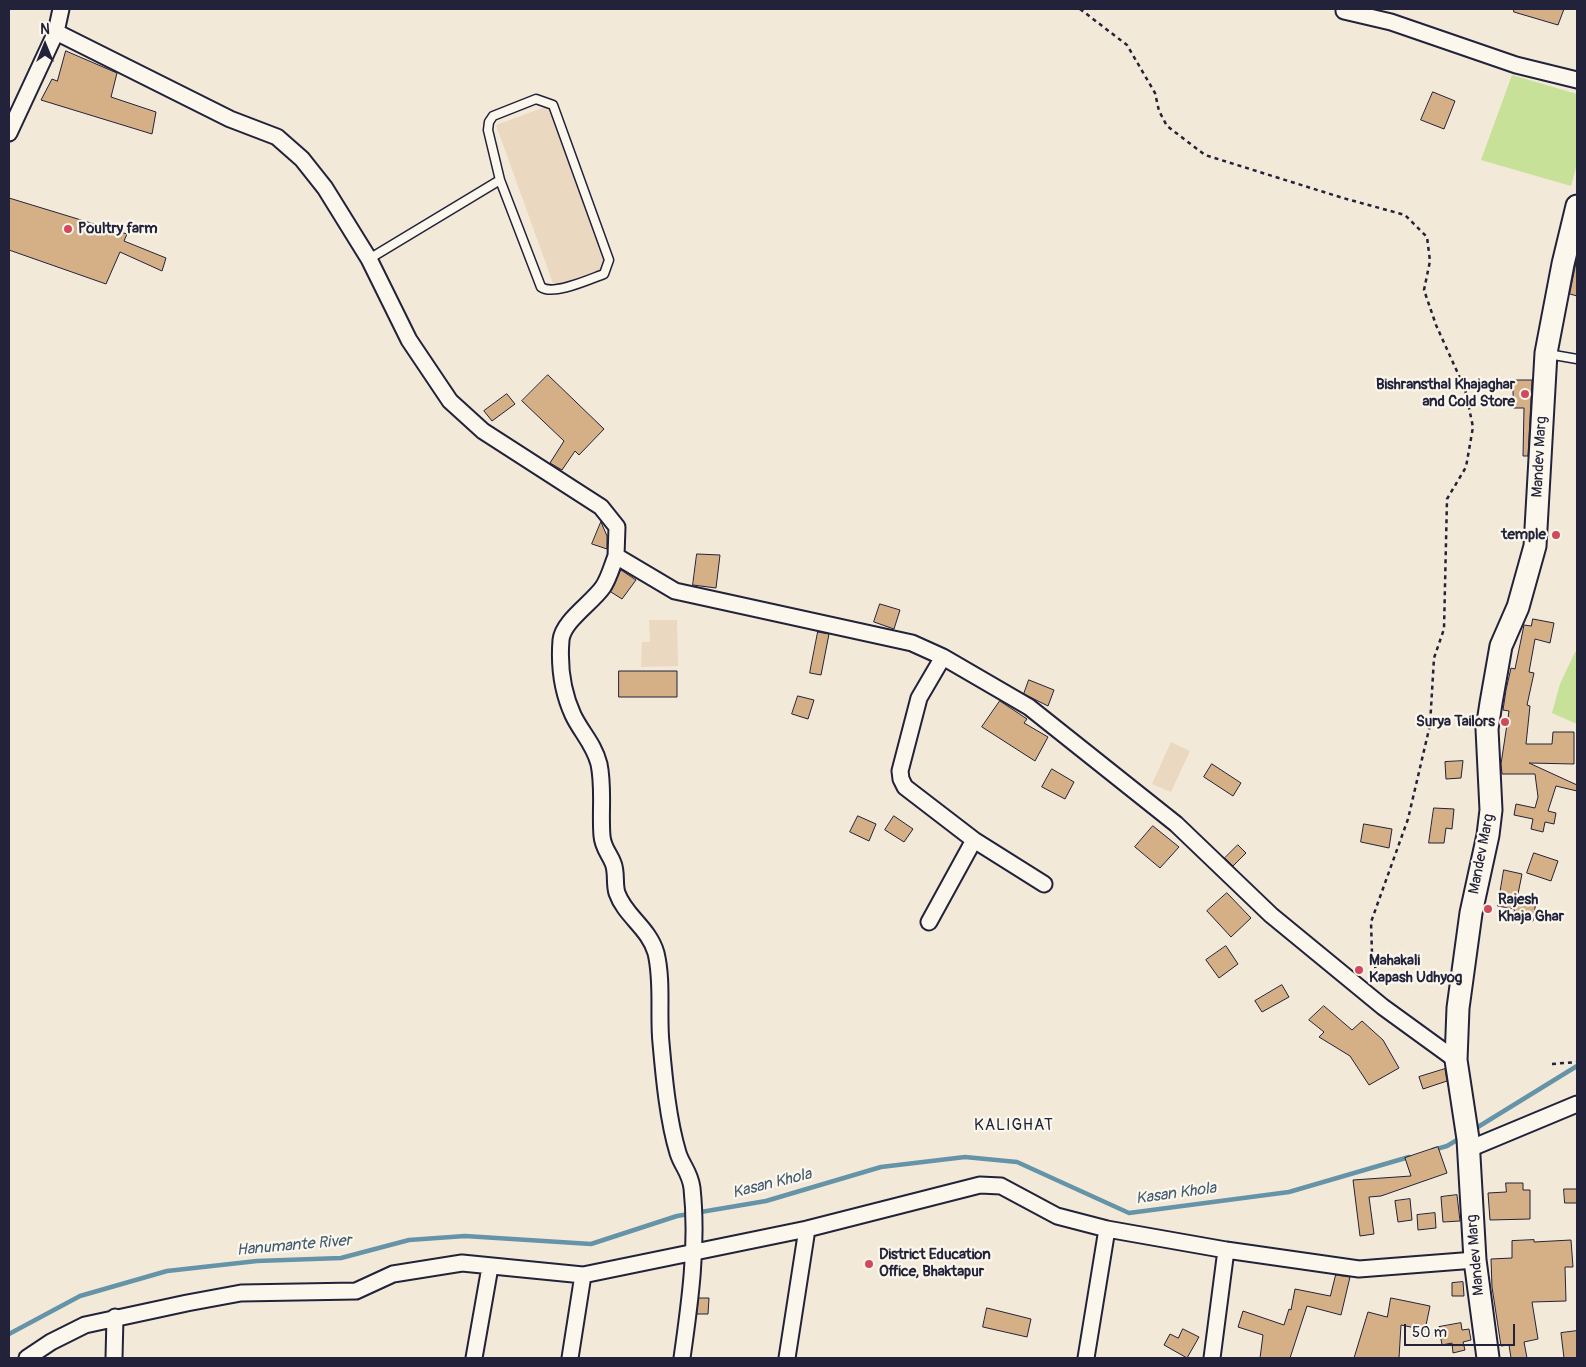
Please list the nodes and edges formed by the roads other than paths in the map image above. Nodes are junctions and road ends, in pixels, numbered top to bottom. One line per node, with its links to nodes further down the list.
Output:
1 (60, 9): 3 (street)
2 (1344, 11): 4 (street)
3 (56, 32): 5 (street); 8 (street)
4 (1577, 80)
5 (9, 133)
6 (500, 180): 6 (lane); 8 (lane)
7 (1577, 206): 9 (main road, Mandev Marg)
8 (369, 260): 11 (street)
9 (1546, 353): 10 (lane); 16 (main road, Mandev Marg)
10 (1577, 359)
11 (616, 556): 12 (street); 22 (street)
12 (943, 657): 13 (street); 16 (street)
13 (974, 840): 14 (street); 15 (street)
14 (1044, 884)
15 (929, 922)
16 (1456, 1060): 18 (main road, Mandev Marg)
17 (1577, 1104): 18 (street)
18 (1469, 1144): 23 (main road, Mandev Marg)
19 (807, 1229): 20 (street); 22 (street); 32 (street)
20 (1107, 1229): 21 (street); 33 (street)
21 (1226, 1250): 23 (street); 34 (street)
22 (693, 1251): 25 (street); 31 (street)
23 (1475, 1260): 35 (main road, Mandev Marg)
24 (490, 1267): 25 (street); 26 (street); 29 (street)
25 (582, 1275): 30 (street)
26 (115, 1317): 27 (street); 28 (street)
27 (27, 1358)
28 (114, 1358)
29 (474, 1358)
30 (570, 1358)
31 (682, 1358)
32 (787, 1358)
33 (1086, 1358)
34 (1212, 1358)
35 (1488, 1358)

